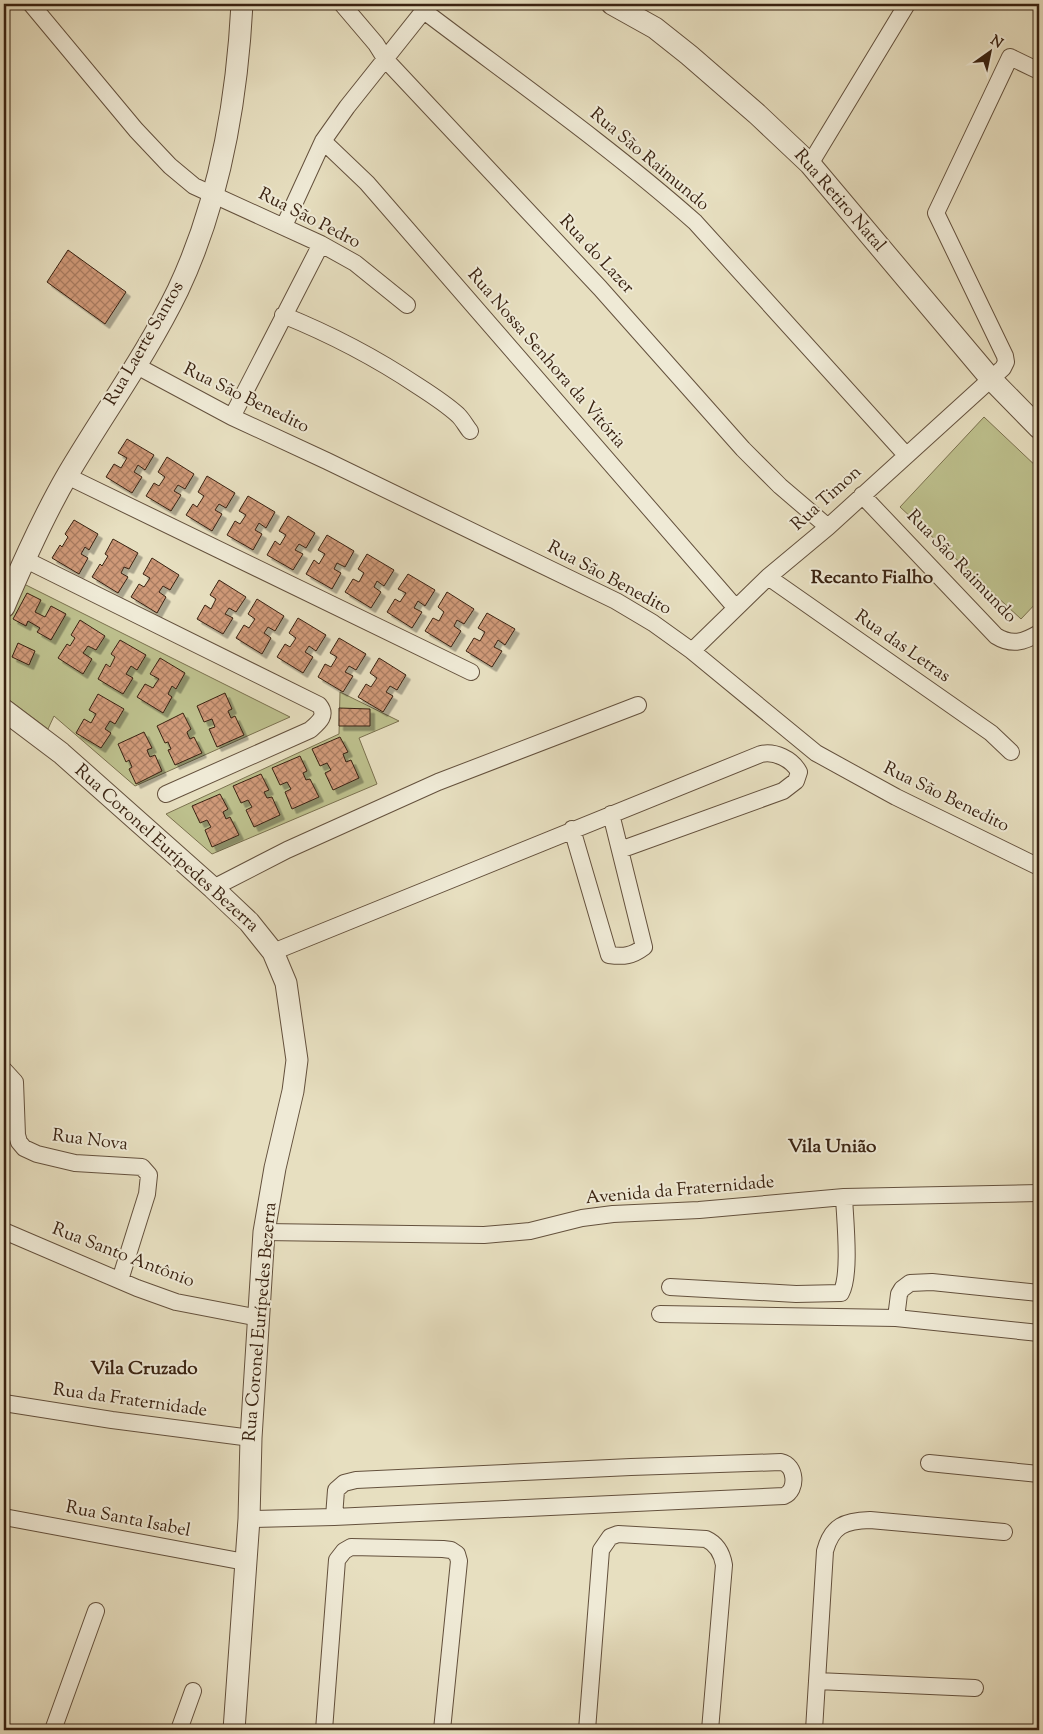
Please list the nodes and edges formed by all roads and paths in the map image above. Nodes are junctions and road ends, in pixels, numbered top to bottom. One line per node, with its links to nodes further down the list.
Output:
1 (31, 4): 11 (street, Rua São Pedro)
2 (242, 4): 11 (street, Rua Laerte Santos)
3 (342, 4): 7 (street, Rua do Lazer)
4 (612, 4): 10 (street, Rua Retiro Natal)
5 (907, 4): 10 (street)
6 (426, 7): 7 (street); 21 (street, Rua São Raimundo)
7 (386, 60): 9 (street); 24 (street, Rua do Lazer)
8 (1039, 71): 17 (street, Rua Timon)
9 (323, 141): 12 (street); 28 (street, Rua Nossa Senhora da Vitória)
10 (810, 164): 17 (street, Rua Retiro Natal)
11 (213, 194): 12 (street, Rua São Pedro); 16 (street, Rua Laerte Santos)
12 (284, 226): 13 (street, Rua São Pedro)
13 (321, 244): 14 (street, Rua São Pedro); 15 (street)
14 (407, 305)
15 (283, 315): 18 (street); 20 (street)
16 (135, 365): 18 (street, Rua São Benedito); 22 (street, Rua Laerte Santos)
17 (991, 379): 19 (street, Rua Retiro Natal); 21 (street, Rua Timon)
18 (232, 417): 30 (street, Rua São Benedito)
19 (1039, 428)
20 (470, 430)
21 (906, 456): 23 (street, Rua Timon)
22 (67, 476): 25 (street, Rua Laerte Santos); 31 (street)
23 (862, 495): 24 (street, Rua Timon); 29 (street, Rua São Raimundo)
24 (828, 527): 26 (street, Rua Timon)
25 (24, 559): 27 (street, Rua Laerte Santos); 35 (street)
26 (768, 577): 28 (street, Rua Timon); 34 (street, Rua das Letras)
27 (4, 607)
28 (735, 607): 30 (street, Rua Timon)
29 (1039, 633)
30 (692, 651): 39 (street, Rua São Benedito)
31 (471, 672)
32 (638, 705): 40 (street)
33 (4, 710): 40 (street, Rua Coronel Eurípedes Bezerra)
34 (1011, 752)
35 (166, 794)
36 (611, 814): 37 (street); 38 (street); 38 (street)
37 (572, 829): 38 (street); 41 (street)
38 (620, 850)
39 (1039, 867)
40 (214, 888): 41 (street, Rua Coronel Eurípedes Bezerra)
41 (273, 952): 46 (street, Rua Coronel Eurípedes Bezerra)
42 (4, 1070): 47 (street, Rua Nova)
43 (1039, 1193): 44 (street, Avenida da Fraternidade)
44 (844, 1197): 46 (street, Avenida da Fraternidade); 48 (street)
45 (4, 1231): 47 (street, Rua Santo Antônio)
46 (264, 1232): 51 (street, Rua Coronel Eurípedes Bezerra)
47 (120, 1280): 51 (street, Rua Santo Antônio)
48 (670, 1287)
49 (1039, 1293): 52 (street)
50 (660, 1314): 52 (street)
51 (259, 1318): 55 (street, Rua Coronel Eurípedes Bezerra)
52 (896, 1318): 53 (street)
53 (1039, 1333)
54 (4, 1403): 55 (street, Rua da Fraternidade)
55 (250, 1438): 60 (street, Rua Coronel Eurípedes Bezerra)
56 (929, 1463): 57 (street)
57 (1039, 1474)
58 (4, 1516): 62 (street, Rua Santa Isabel)
59 (334, 1517): 59 (street); 60 (street)
60 (249, 1519): 62 (street, Rua Coronel Eurípedes Bezerra)
61 (1004, 1532): 64 (street)
62 (245, 1562): 69 (street, Rua Coronel Eurípedes Bezerra)
63 (96, 1611): 67 (street)
64 (817, 1681): 65 (street); 74 (street)
65 (975, 1688)
66 (193, 1691): 68 (street)
67 (53, 1730)
68 (179, 1730)
69 (234, 1730)
70 (324, 1730): 71 (street)
71 (442, 1730)
72 (587, 1730): 73 (street)
73 (710, 1730)
74 (814, 1730)

